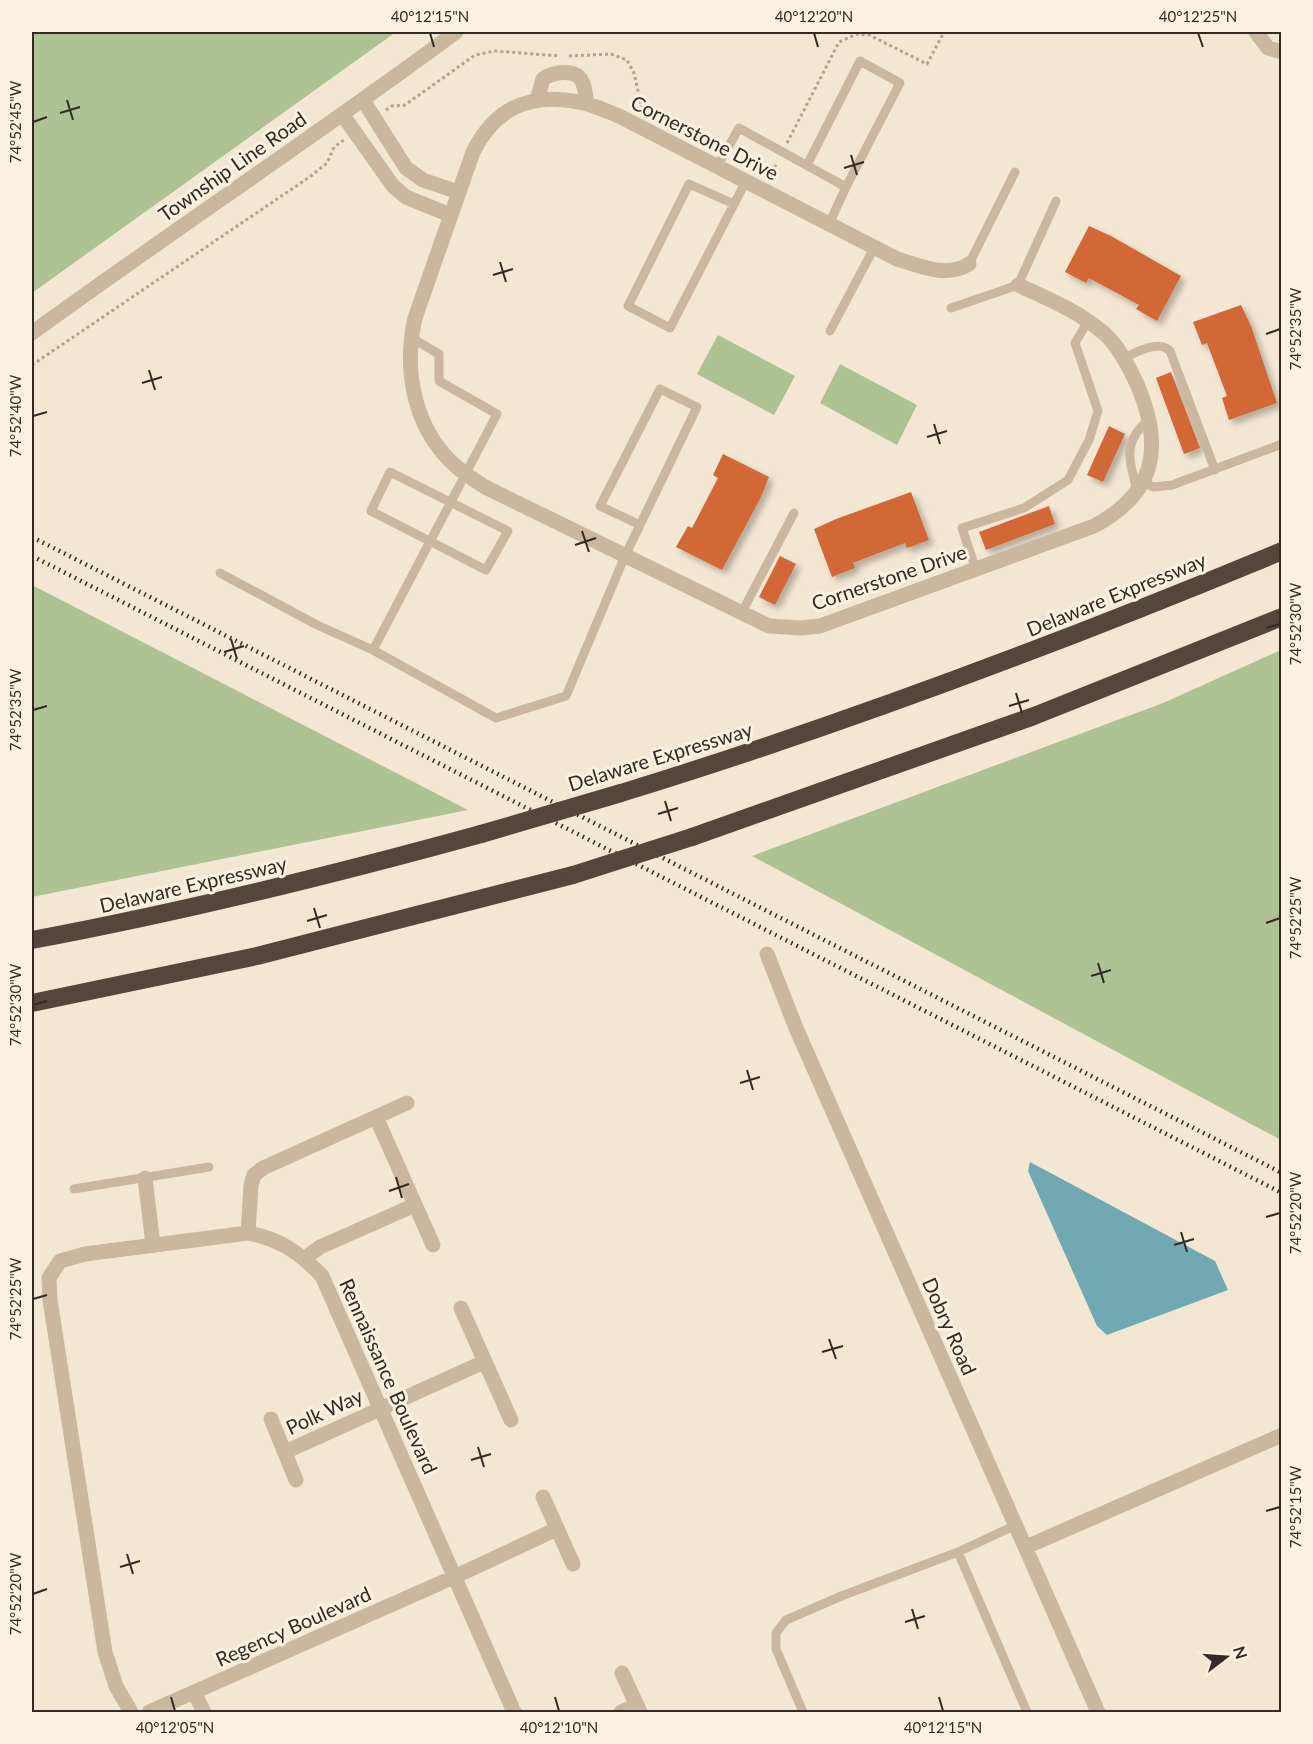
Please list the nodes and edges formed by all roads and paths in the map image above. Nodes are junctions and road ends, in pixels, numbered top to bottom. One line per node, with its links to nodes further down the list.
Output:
1 (456, 32): 5 (street, Township Line Road)
2 (944, 32): 12 (path)
3 (1256, 32): 4 (street)
4 (1281, 52)
5 (363, 100): 8 (street, Township Line Road); 10 (street)
6 (537, 100): 7 (street, Cornerstone Drive); 7 (street); 19 (street, Cornerstone Drive)
7 (587, 104): 14 (street, Cornerstone Drive)
8 (342, 114): 11 (street); 30 (street, Township Line Road)
9 (647, 114): 10 (path)
10 (374, 118): 19 (street)
11 (354, 132): 22 (street); 33 (path)
12 (782, 152): 13 (lane); 14 (lane); 15 (path)
13 (807, 165): 18 (lane); 18 (lane)
14 (717, 167): 17 (street, Cornerstone Drive)
15 (762, 170)
16 (1015, 172): 25 (lane)
17 (746, 181): 21 (lane); 23 (street, Cornerstone Drive)
18 (846, 187): 23 (lane)
19 (458, 192): 22 (street, Cornerstone Drive)
20 (1056, 201): 26 (lane)
21 (734, 204): 21 (lane)
22 (450, 215): 31 (street, Cornerstone Drive)
23 (829, 224): 24 (street, Cornerstone Drive)
24 (874, 248): 25 (street, Cornerstone Drive); 29 (lane)
25 (969, 264)
26 (1018, 285): 27 (lane); 28 (street, Cornerstone Drive)
27 (951, 308)
28 (1088, 321): 32 (street, Cornerstone Drive); 45 (lane)
29 (830, 331)
30 (32, 333)
31 (411, 337): 37 (street, Cornerstone Drive); 37 (lane)
32 (1123, 358): 34 (street, Cornerstone Drive); 36 (lane)
33 (32, 365)
34 (1149, 420): 38 (street, Cornerstone Drive); 38 (lane)
35 (1281, 444): 36 (lane)
36 (1215, 470): 38 (lane)
37 (466, 474): 39 (lane); 44 (street, Cornerstone Drive)
38 (1140, 487): 45 (street, Cornerstone Drive)
39 (452, 501): 42 (lane); 42 (lane); 42 (lane)
40 (794, 513): 47 (lane)
41 (640, 525): 41 (lane); 44 (lane)
42 (430, 542): 49 (lane)
43 (1281, 551): 50 (highway, Delaware Expressway, bridge)
44 (624, 556): 47 (street, Cornerstone Drive); 49 (lane)
45 (976, 570): 47 (street, Cornerstone Drive)
46 (220, 573): 49 (lane)
47 (741, 614)
48 (1281, 617): 52 (highway, bridge)
49 (373, 651)
50 (32, 940)
51 (767, 954): 72 (street, Dobry Road)
52 (32, 1003)
53 (407, 1103): 54 (street)
54 (376, 1117): 58 (street); 59 (street)
55 (209, 1167): 56 (lane)
56 (145, 1178): 57 (lane); 60 (street)
57 (74, 1189)
58 (415, 1204): 61 (street); 62 (street)
59 (248, 1233): 60 (street, Rennaissance Boulevard); 62 (street, Rennaissance Boulevard)
60 (153, 1245): 81 (street, Rennaissance Boulevard)
61 (433, 1245)
62 (305, 1258): 65 (street, Rennaissance Boulevard)
63 (461, 1308): 64 (street)
64 (484, 1362): 65 (street, Polk Way); 67 (street)
65 (380, 1408): 69 (street, Polk Way); 77 (street, Rennaissance Boulevard)
66 (271, 1419): 69 (street)
67 (511, 1420)
68 (1281, 1436): 74 (street)
69 (285, 1452): 70 (street)
70 (296, 1480)
71 (543, 1497): 73 (street)
72 (1016, 1526): 74 (street, Dobry Road); 75 (lane)
73 (557, 1529): 76 (street); 77 (street, Regency Boulevard)
74 (1026, 1547): 88 (street, Dobry Road)
75 (958, 1552): 86 (lane); 87 (lane)
76 (573, 1564)
77 (454, 1577): 79 (street, Regency Boulevard); 84 (street, Rennaissance Boulevard)
78 (622, 1673): 80 (street)
79 (194, 1692): 82 (street, Regency Boulevard); 83 (street)
80 (638, 1709): 85 (street)
81 (131, 1713)
82 (149, 1713)
83 (204, 1713)
84 (514, 1713)
85 (621, 1713)
86 (803, 1713)
87 (1027, 1713)
88 (1098, 1713)

